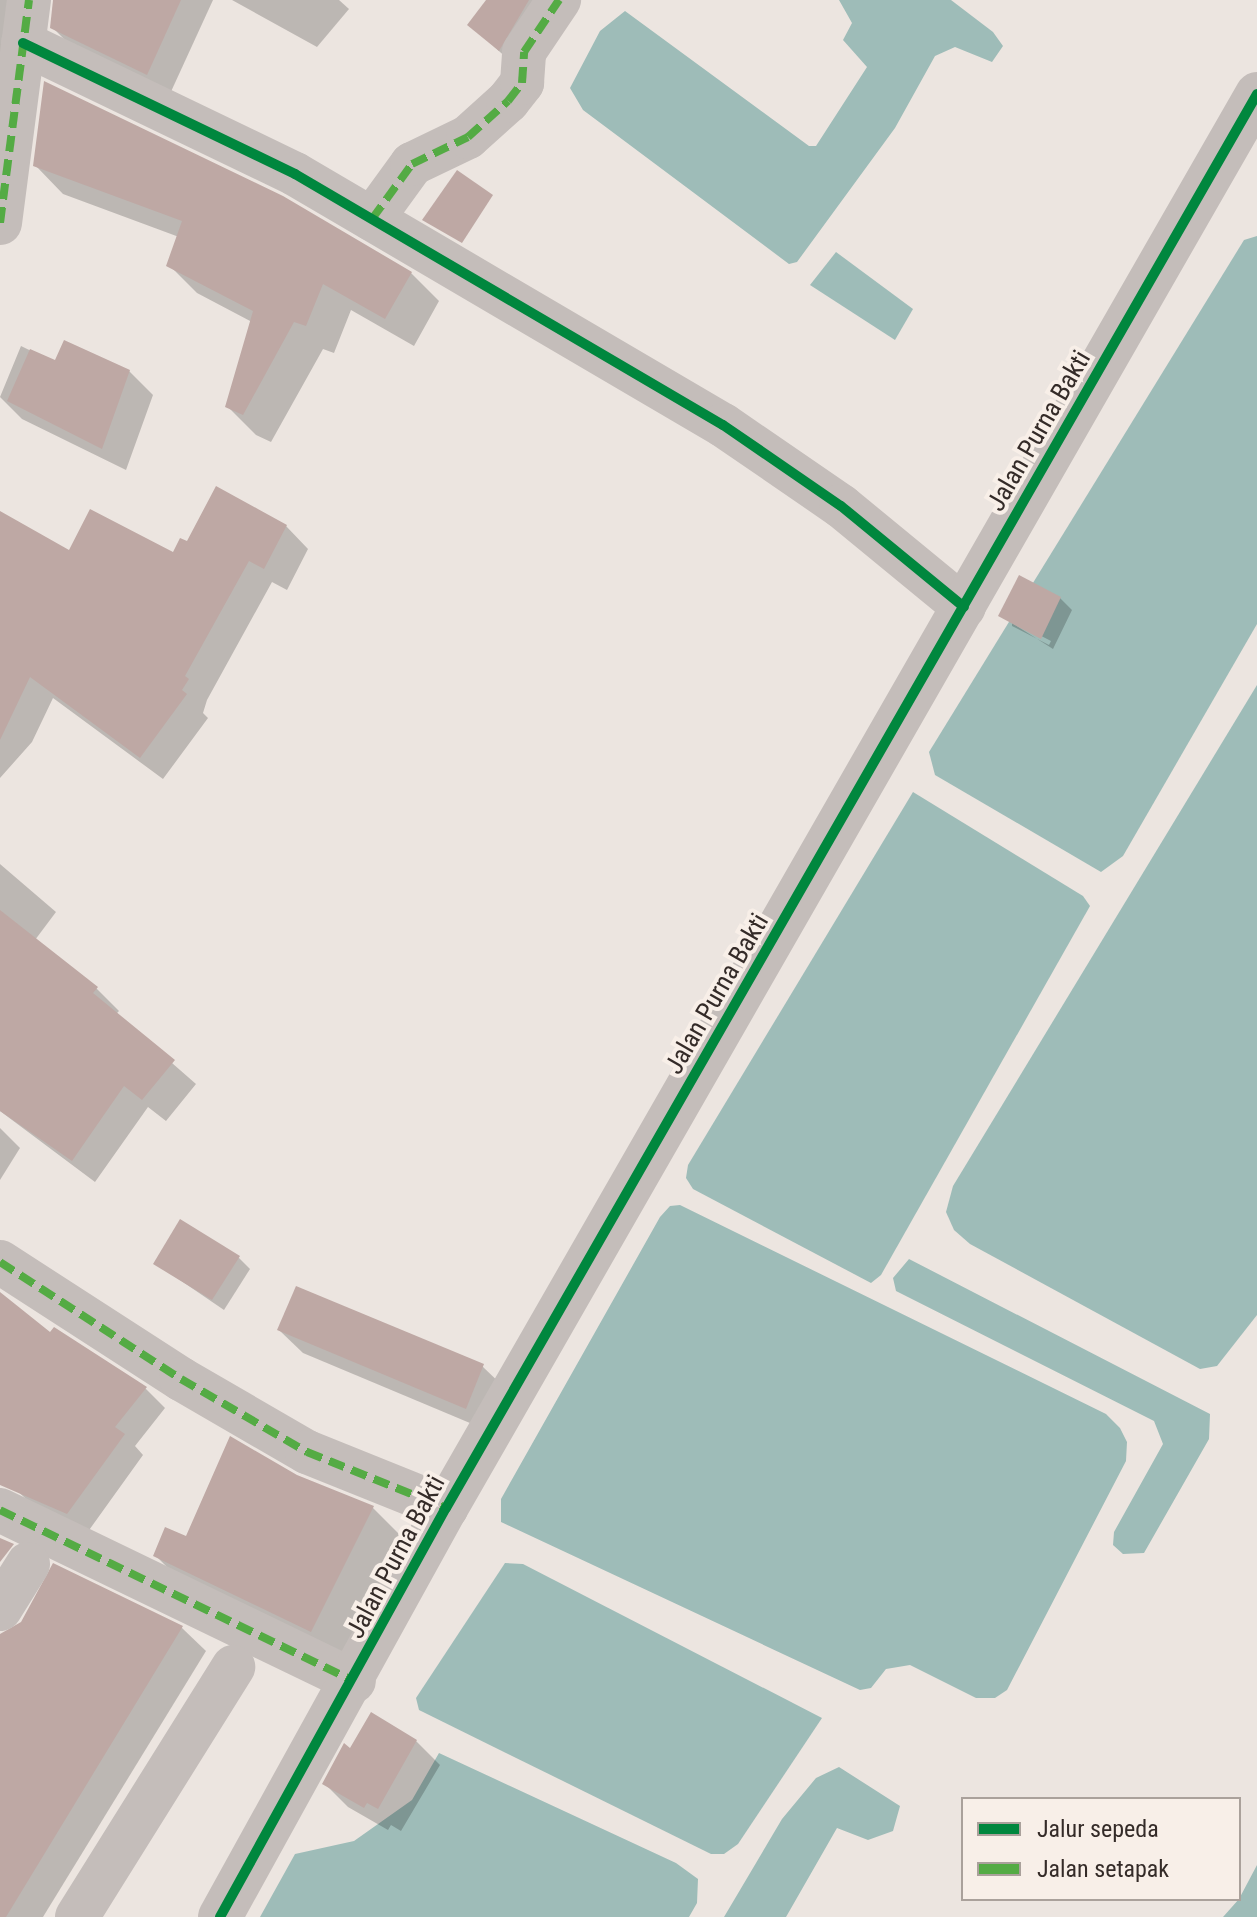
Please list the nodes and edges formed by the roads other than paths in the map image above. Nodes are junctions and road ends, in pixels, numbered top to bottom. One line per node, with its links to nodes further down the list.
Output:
1 (29, 0): 3 (street)
2 (559, 0): 5 (street)
3 (23, 43): 5 (street); 6 (street)
4 (1257, 94): 7 (street, Jalan Purna Bakti)
5 (372, 219): 7 (street)
6 (0, 223)
7 (964, 607): 9 (street, Jalan Purna Bakti)
8 (0, 1262): 9 (street)
9 (446, 1508): 14 (street, Jalan Purna Bakti)
10 (0, 1510): 14 (street)
11 (28, 1564): 12 (street)
12 (0, 1609)
13 (233, 1667): 15 (street)
14 (354, 1681): 16 (street, Jalan Purna Bakti)
15 (77, 1917)
16 (220, 1917)

